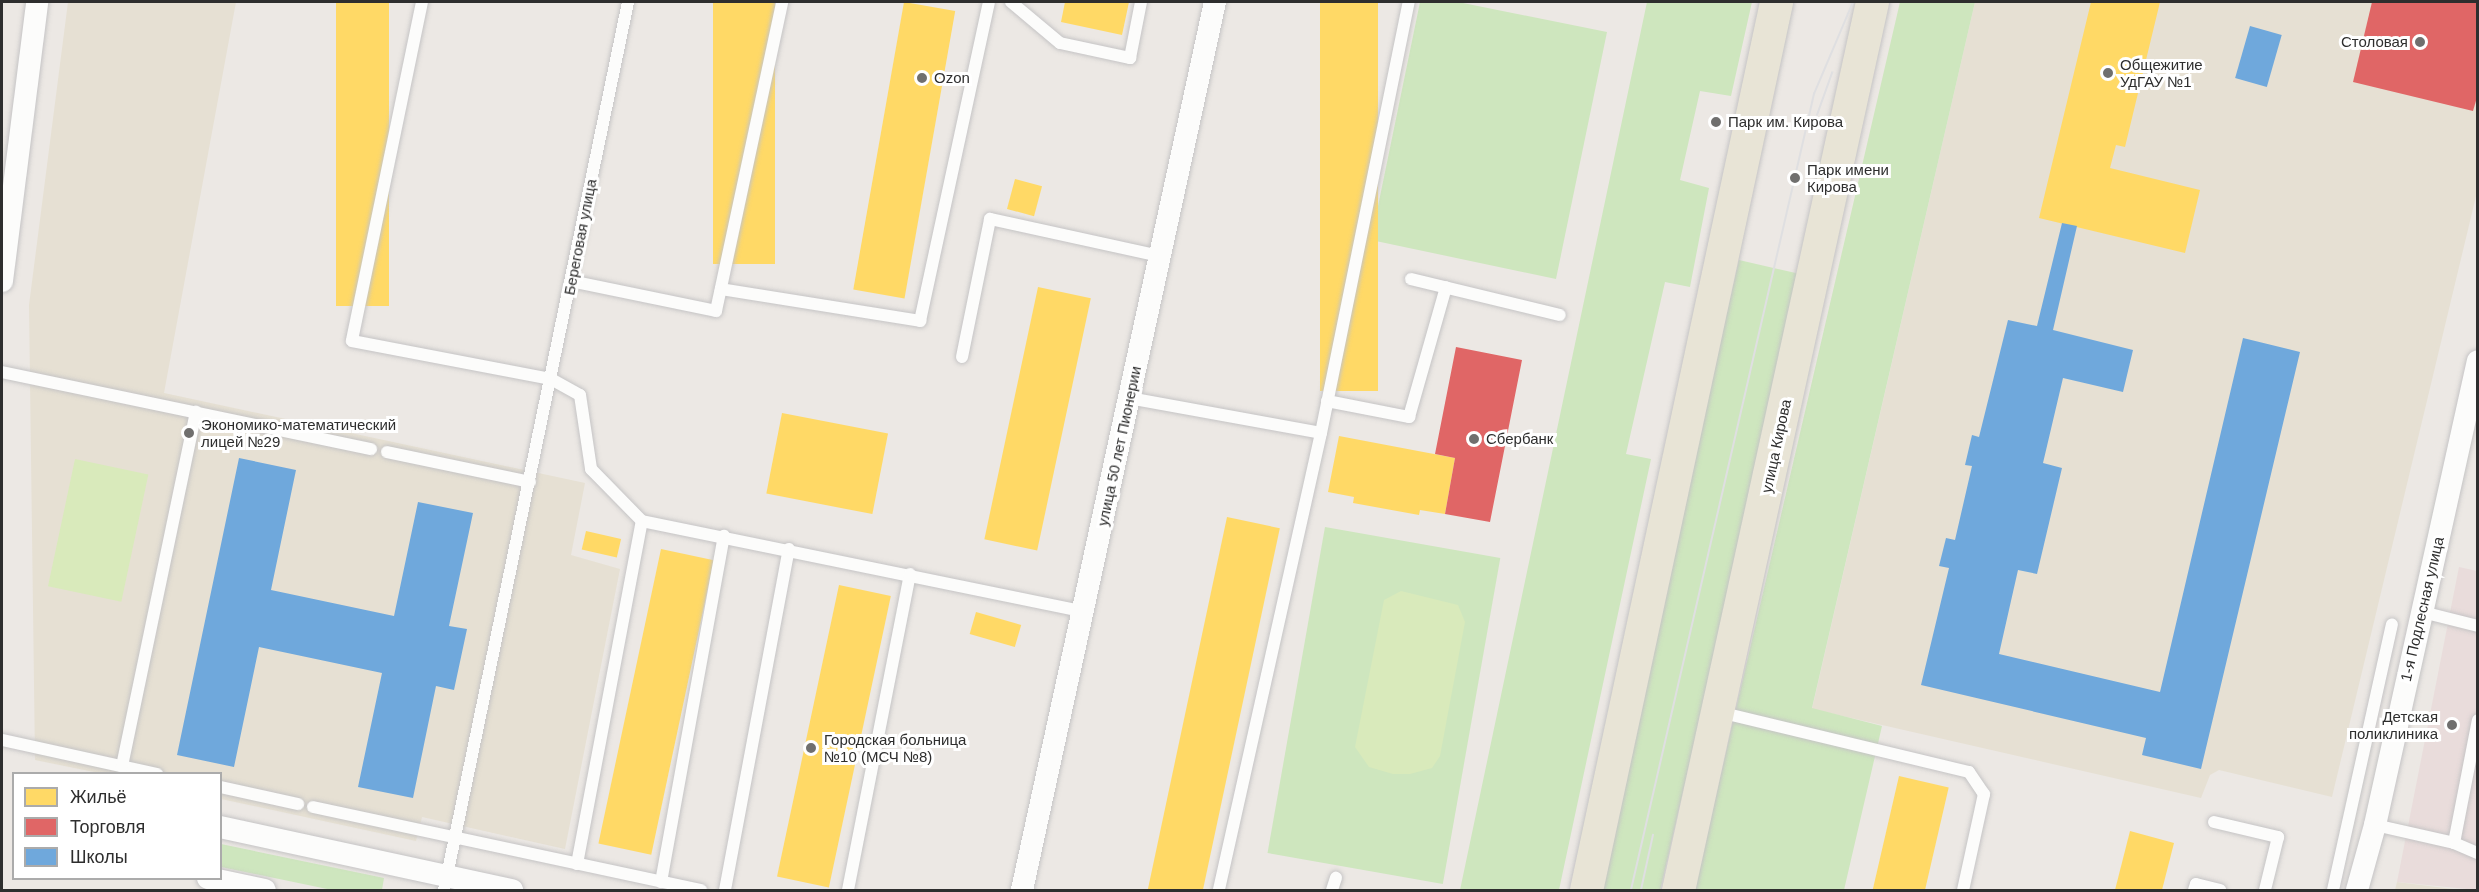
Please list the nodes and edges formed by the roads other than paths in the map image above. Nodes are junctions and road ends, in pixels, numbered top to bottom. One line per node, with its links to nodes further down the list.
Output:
1 (37, 2): 15 (street)
2 (422, 2): 22 (lane)
3 (628, 2): 14 (lane, Береговая улица)
4 (782, 2): 17 (lane)
5 (989, 2): 17 (lane)
6 (1011, 2): 7 (lane)
7 (1141, 2)
8 (1215, 2): 12 (street, улица 50 лет Пионерии)
9 (1409, 2): 24 (lane)
10 (1776, 2): 64 (main road)
11 (1872, 2): 39 (main road, улица Кирова)
12 (1160, 256): 19 (lane); 23 (street, улица 50 лет Пионерии)
13 (1411, 279): 16 (lane)
14 (571, 280): 17 (lane); 22 (lane, Береговая улица)
15 (2, 281)
16 (1446, 287): 18 (lane); 24 (lane)
17 (721, 289)
18 (1560, 315)
19 (962, 357)
20 (2478, 361): 26 (street, 1-я Подлесная улица)
21 (2, 372): 25 (lane)
22 (551, 379): 30 (lane, Береговая улица); 31 (lane)
23 (1129, 398): 27 (lane); 35 (street, улица 50 лет Пионерии)
24 (1327, 401): 27 (lane)
25 (196, 412): 28 (lane); 42 (lane)
26 (2470, 429): 36 (street, 1-я Подлесная улица)
27 (1321, 433): 63 (lane)
28 (371, 449)
29 (387, 452): 30 (lane)
30 (531, 477): 50 (lane, Береговая улица)
31 (642, 521): 32 (lane); 53 (lane)
32 (724, 536): 33 (lane); 55 (lane)
33 (789, 549): 34 (lane); 60 (lane)
34 (910, 574): 35 (lane); 61 (lane)
35 (1082, 611): 62 (street, улица 50 лет Пионерии)
36 (2422, 612): 38 (lane); 48 (street, 1-я Подлесная улица)
37 (2392, 624): 70 (lane)
38 (2478, 626)
39 (1718, 711): 65 (main road, улица Кирова); 66 (lane)
40 (2478, 720): 51 (lane)
41 (2, 740): 42 (lane)
42 (123, 766): 43 (lane)
43 (148, 772)
44 (222, 787): 45 (lane)
45 (298, 804)
46 (312, 807): 50 (lane)
47 (2214, 822): 69 (lane)
48 (2375, 825): 51 (lane); 71 (street, 1-я Подлесная улица)
49 (222, 828): 56 (street)
50 (455, 838): 53 (lane); 56 (lane, Береговая улица)
51 (2454, 843): 52 (lane)
52 (2478, 853)
53 (577, 864): 55 (lane)
54 (213, 880): 57 (street)
55 (661, 882): 59 (lane)
56 (446, 884): 58 (street)
57 (265, 891)
58 (512, 891)
59 (701, 891)
60 (725, 891)
61 (848, 891)
62 (1022, 891)
63 (1219, 891)
64 (1586, 891)
65 (1678, 891)
66 (1963, 891)
67 (2194, 891): 68 (lane)
68 (2220, 891)
69 (2265, 891)
70 (2333, 891)
71 (2356, 891)

